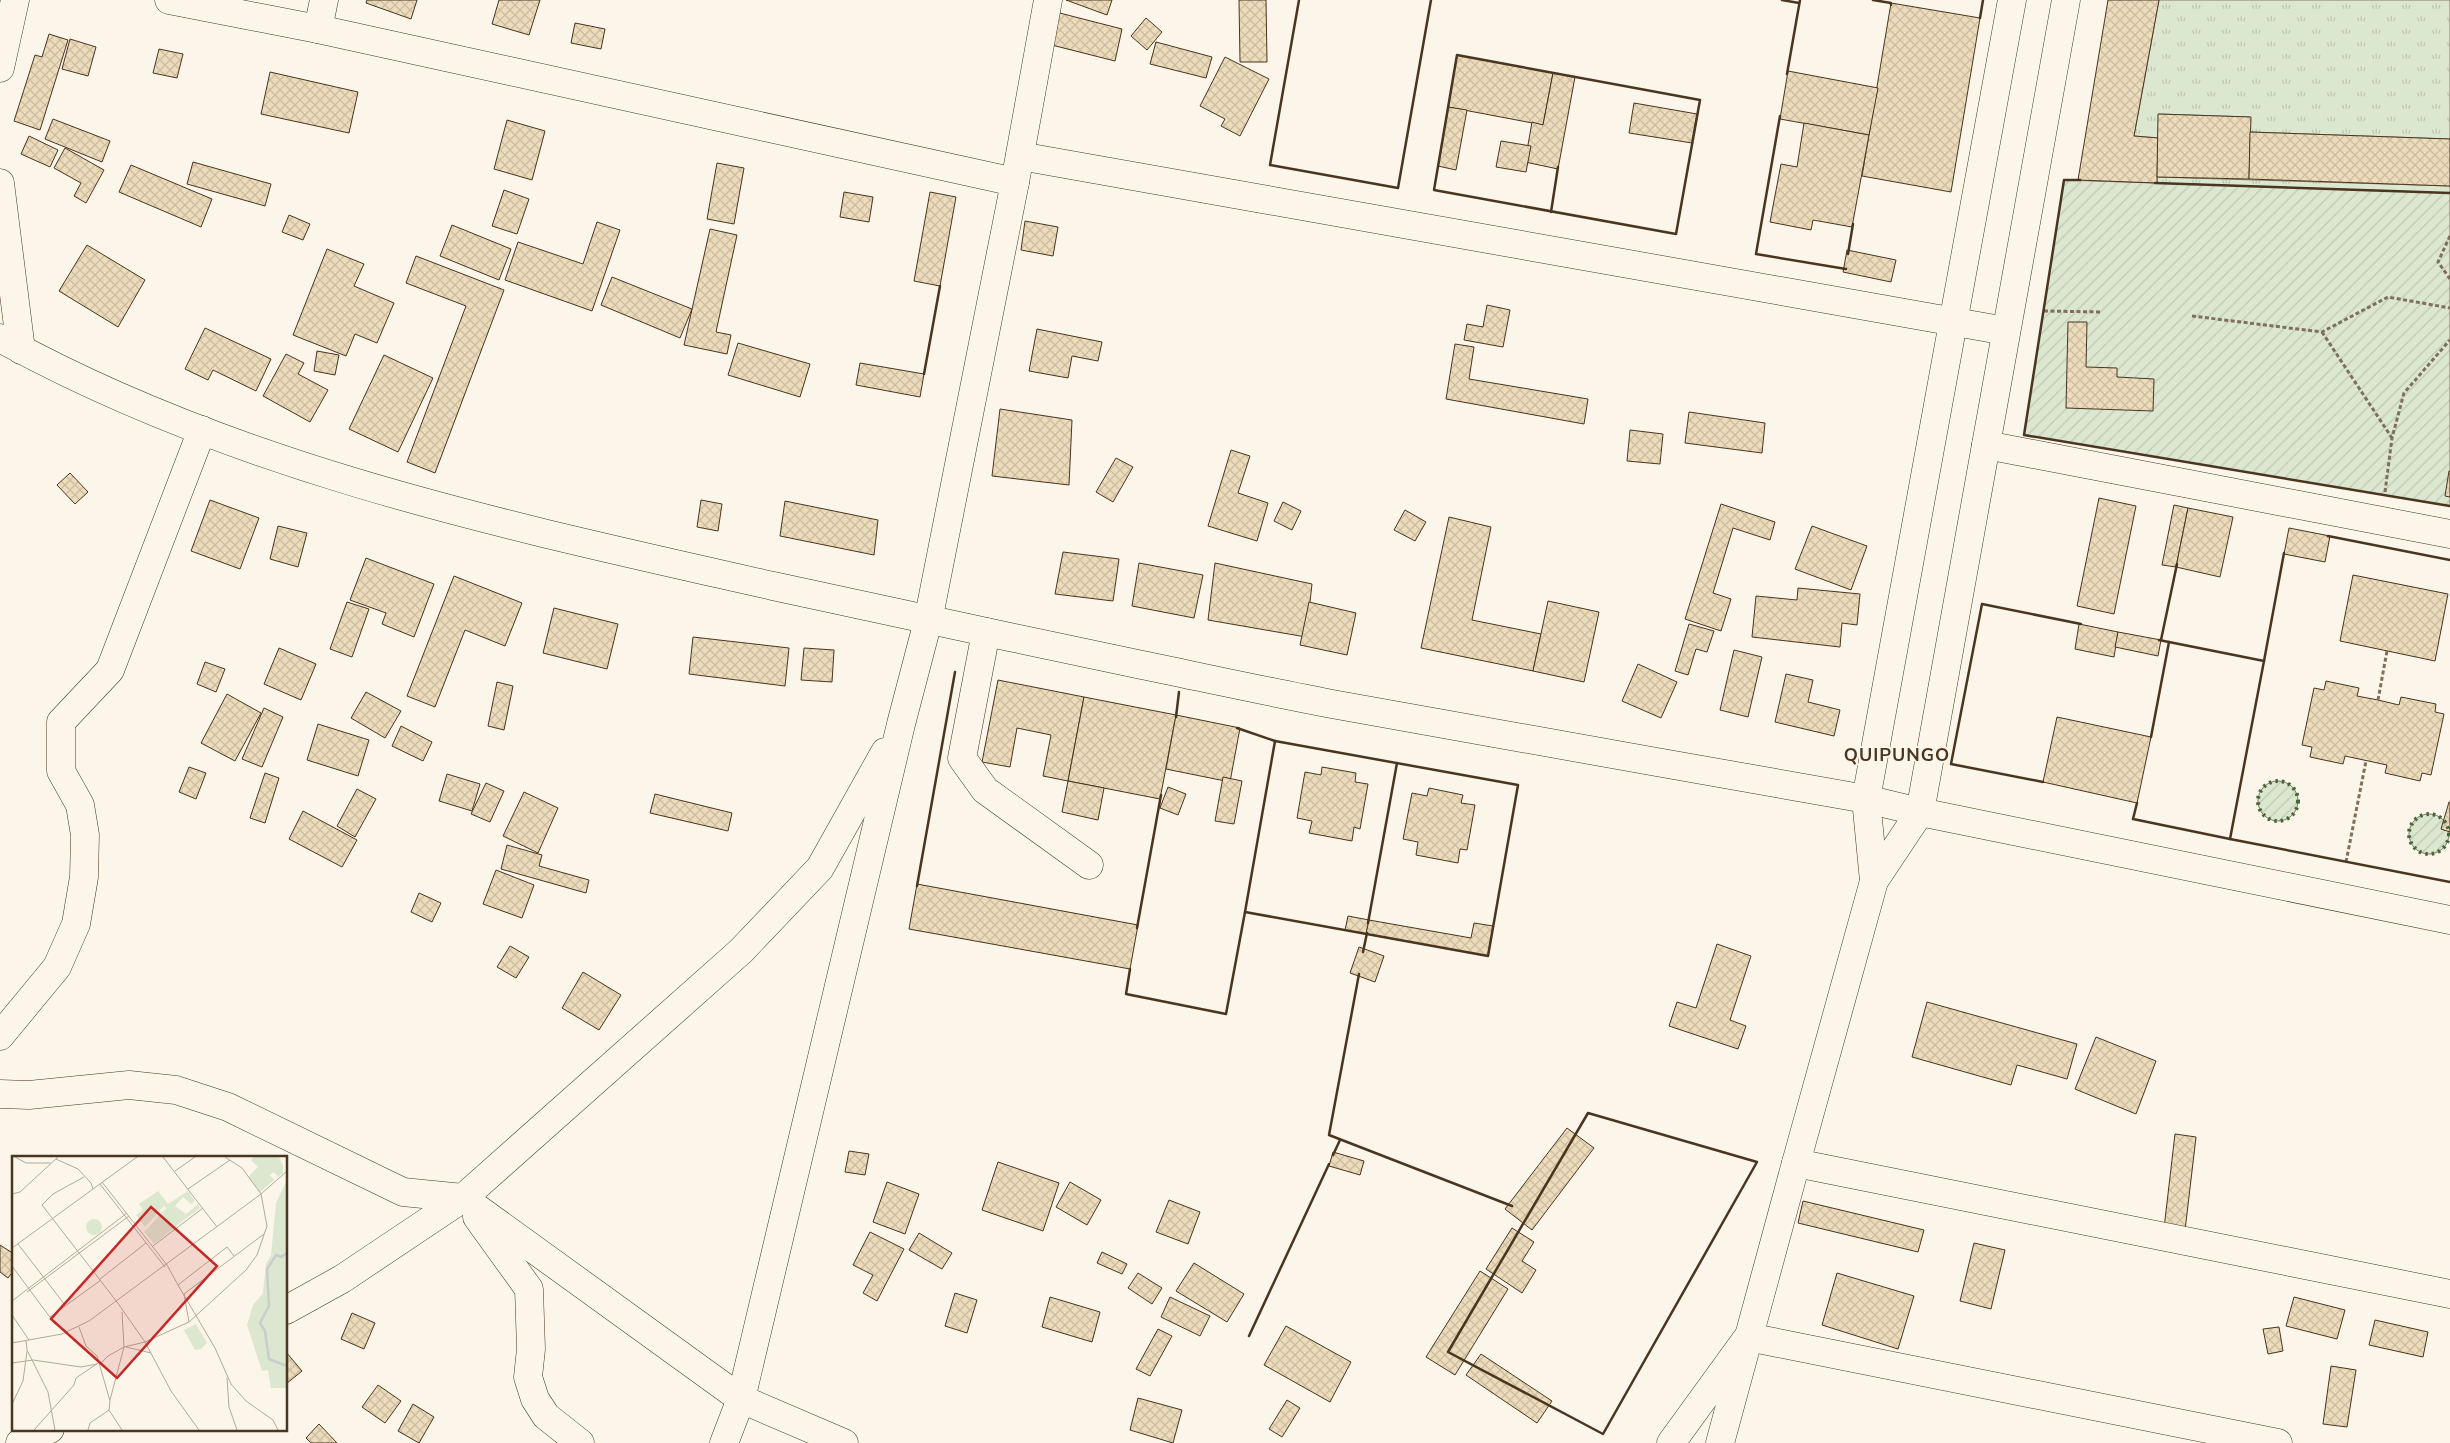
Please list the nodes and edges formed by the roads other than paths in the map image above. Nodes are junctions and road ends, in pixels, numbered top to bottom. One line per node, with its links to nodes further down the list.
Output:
1 (15, 0): 8 (street)
2 (169, 0): 7 (street)
3 (324, 0): 7 (street)
4 (1048, 0): 9 (street)
5 (2012, 0): 13 (street)
6 (2066, 0): 14 (street)
7 (318, 29): 10 (street)
8 (0, 68)
9 (1020, 156): 10 (street); 13 (street)
10 (1015, 182): 19 (street)
11 (0, 183): 12 (street)
12 (3, 235): 15 (street)
13 (1953, 322): 14 (street); 22 (street)
14 (2006, 331): 17 (street)
15 (10, 344): 16 (street)
16 (202, 430): 19 (street); 27 (street)
17 (1986, 445): 18 (street); 23 (street)
18 (2450, 534)
19 (928, 621): 20 (street); 21 (street)
20 (986, 632): 22 (street); 24 (street)
21 (901, 724): 30 (street); 34 (street)
22 (1866, 799): 23 (street); 25 (street)
23 (1920, 812): 25 (street); 26 (street)
24 (1089, 865)
25 (1874, 881): 29 (street)
26 (2450, 920)
27 (0, 1036)
28 (0, 1094): 30 (street)
29 (1796, 1163): 31 (street); 33 (street)
30 (463, 1198): 32 (street); 34 (street); 37 (street)
31 (2450, 1294)
32 (288, 1309)
33 (1748, 1337): 40 (street); 41 (street); 42 (street)
34 (741, 1399): 38 (street); 39 (street)
35 (48, 1430): 36 (street)
36 (20, 1443)
37 (580, 1443)
38 (724, 1443)
39 (844, 1443)
40 (1671, 1443)
41 (1720, 1443)
42 (2278, 1443)

